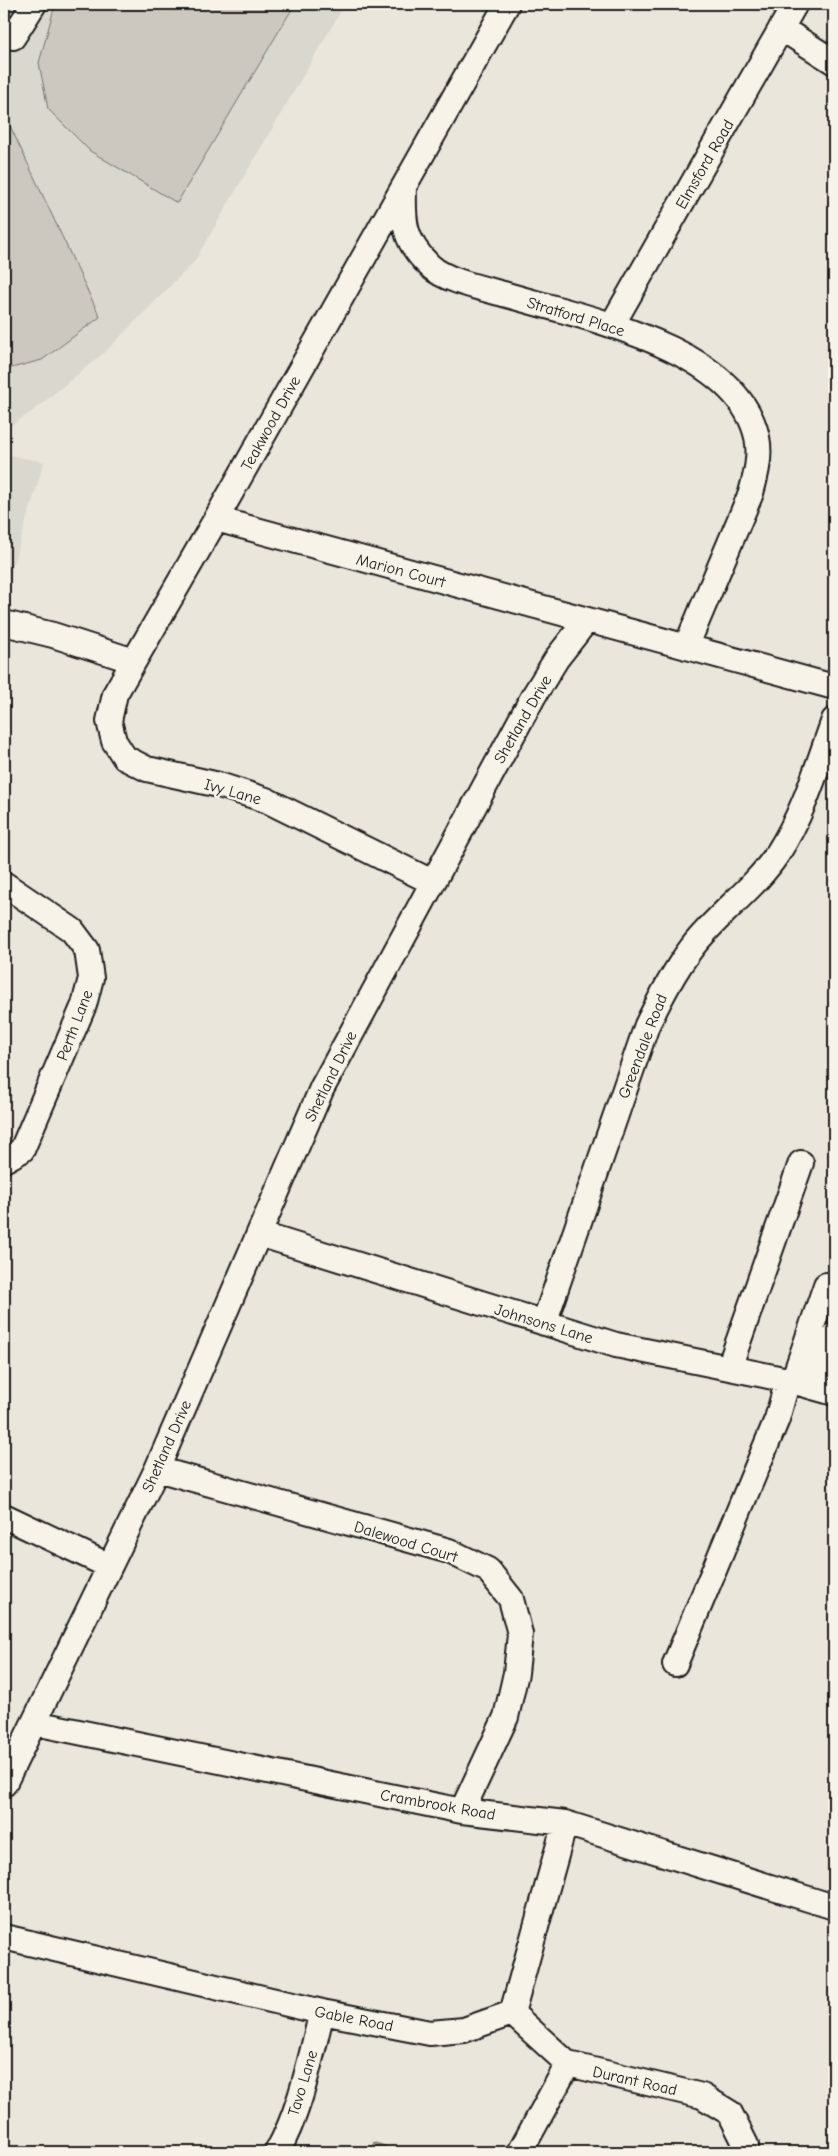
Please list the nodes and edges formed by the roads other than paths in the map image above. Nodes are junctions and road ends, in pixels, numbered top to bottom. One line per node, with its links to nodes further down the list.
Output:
1 (34, 4): 5 (street)
2 (507, 4): 7 (street, Stratford Place)
3 (795, 4): 4 (street, Elmsford Road)
4 (781, 28): 6 (street); 8 (street, Elmsford Road)
5 (13, 38)
6 (834, 62)
7 (404, 185): 8 (street, Stratford Place); 9 (street, Teakwood Drive)
8 (612, 325): 12 (street, Stratford Place)
9 (216, 519): 10 (street, Marion Court); 13 (street, Teakwood Drive)
10 (586, 621): 12 (street); 16 (street, Shetland Drive)
11 (4, 623): 13 (street)
12 (686, 647): 14 (street)
13 (134, 661): 16 (street, Ivy Lane)
14 (834, 687)
15 (834, 720): 22 (street, Greendale Road)
16 (432, 882): 20 (street, Shetland Drive)
17 (4, 884): 18 (street, Perth Lane)
18 (4, 1160)
19 (801, 1163): 24 (street)
20 (259, 1234): 22 (street, Johnsons Lane); 26 (street, Shetland Drive)
21 (834, 1285): 25 (street)
22 (544, 1323): 24 (street, Johnsons Lane)
23 (834, 1335): 25 (street)
24 (729, 1368): 25 (street, Johnsons Lane)
25 (807, 1386): 29 (street)
26 (157, 1468): 28 (street, Shetland Drive); 32 (street, Dalewood Court)
27 (4, 1516): 28 (street)
28 (109, 1566): 30 (street, Shetland Drive)
29 (675, 1664)
30 (35, 1723): 31 (street, Shetland Drive); 32 (street, Crambrook Road)
31 (4, 1784)
32 (462, 1811): 33 (street, Crambrook Road)
33 (565, 1823): 34 (street, Crambrook Road); 37 (street)
34 (834, 1908)
35 (4, 1937): 36 (street, Gable Road)
36 (322, 2012): 37 (street, Gable Road); 39 (street, Tavo Lane)
37 (512, 2013): 38 (street, Durant Road)
38 (568, 2064): 40 (street); 41 (street, Durant Road)
39 (277, 2152)
40 (520, 2152)
41 (745, 2152)

